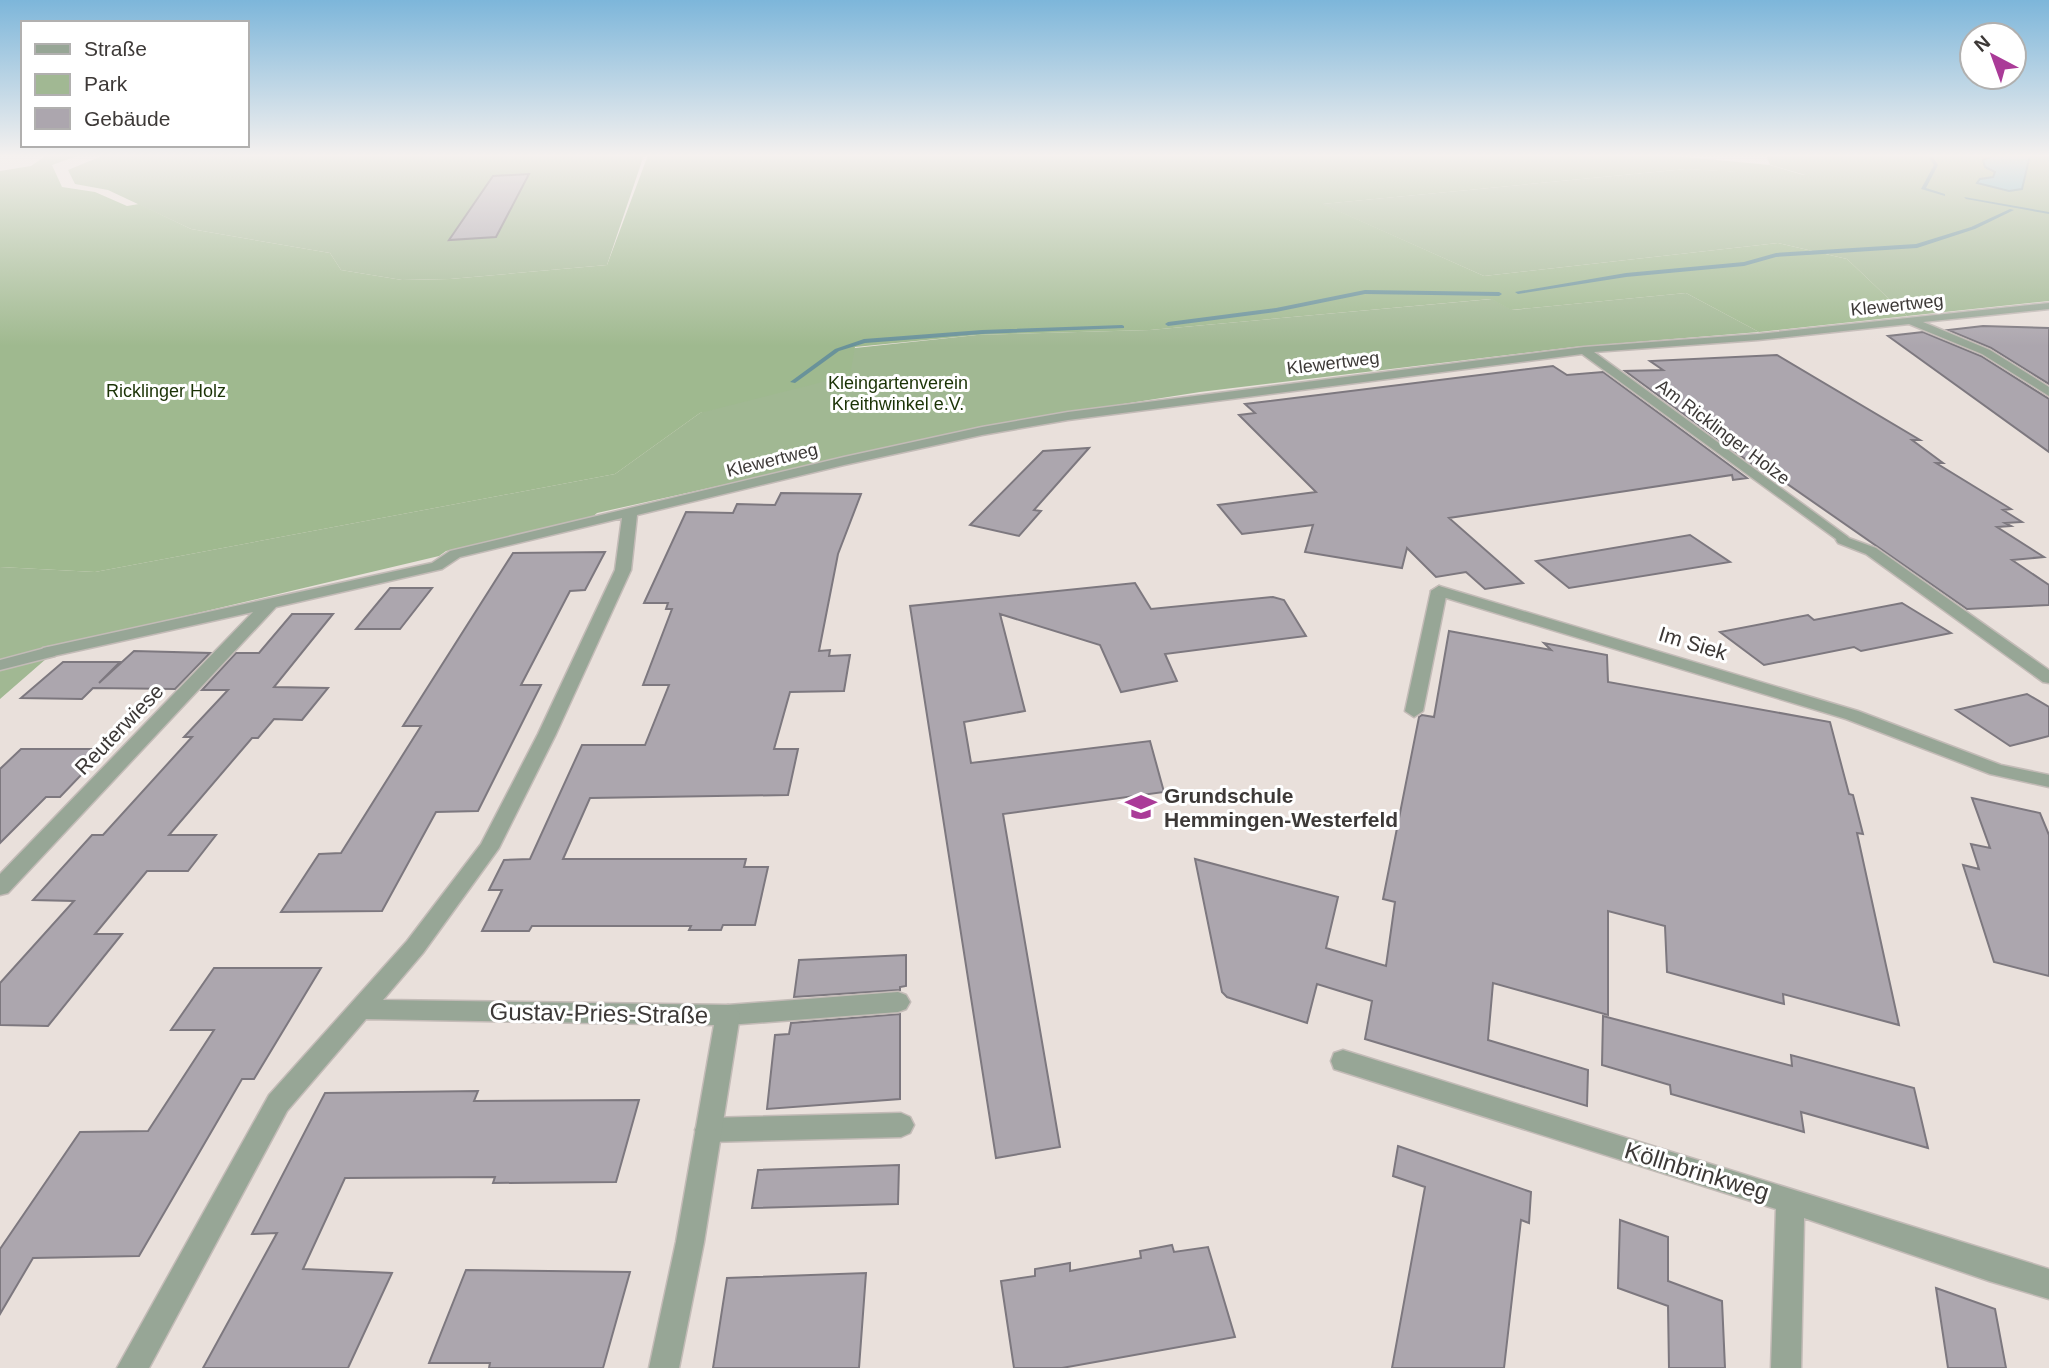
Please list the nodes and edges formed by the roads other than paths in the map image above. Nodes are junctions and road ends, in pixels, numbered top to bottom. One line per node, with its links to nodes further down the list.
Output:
1 (2049, 306): 2 (street, Klewertweg)
2 (1911, 322): 3 (street, Klewertweg); 4 (street)
3 (1584, 350): 5 (street, Klewertweg); 8 (street, Am Ricklinger Holze)
4 (2049, 392)
5 (630, 512): 6 (street); 13 (street)
6 (271, 602): 7 (street); 11 (street, Reuterwiese)
7 (0, 665)
8 (2049, 678)
9 (1414, 711): 10 (street, Im Siek)
10 (2049, 782)
11 (0, 887)
12 (898, 1002): 14 (street)
13 (363, 1009): 14 (street, Gustav-Pries-Straße); 20 (street)
14 (728, 1015): 17 (street, Gustav-Pries-Straße)
15 (1343, 1061): 18 (street, Köllnbrinkweg)
16 (901, 1125): 17 (street)
17 (708, 1130): 21 (street, Gustav-Pries-Straße)
18 (1790, 1200): 19 (street, Köllnbrinkweg); 22 (street)
19 (2049, 1284)
20 (132, 1368)
21 (664, 1368)
22 (1786, 1368)

